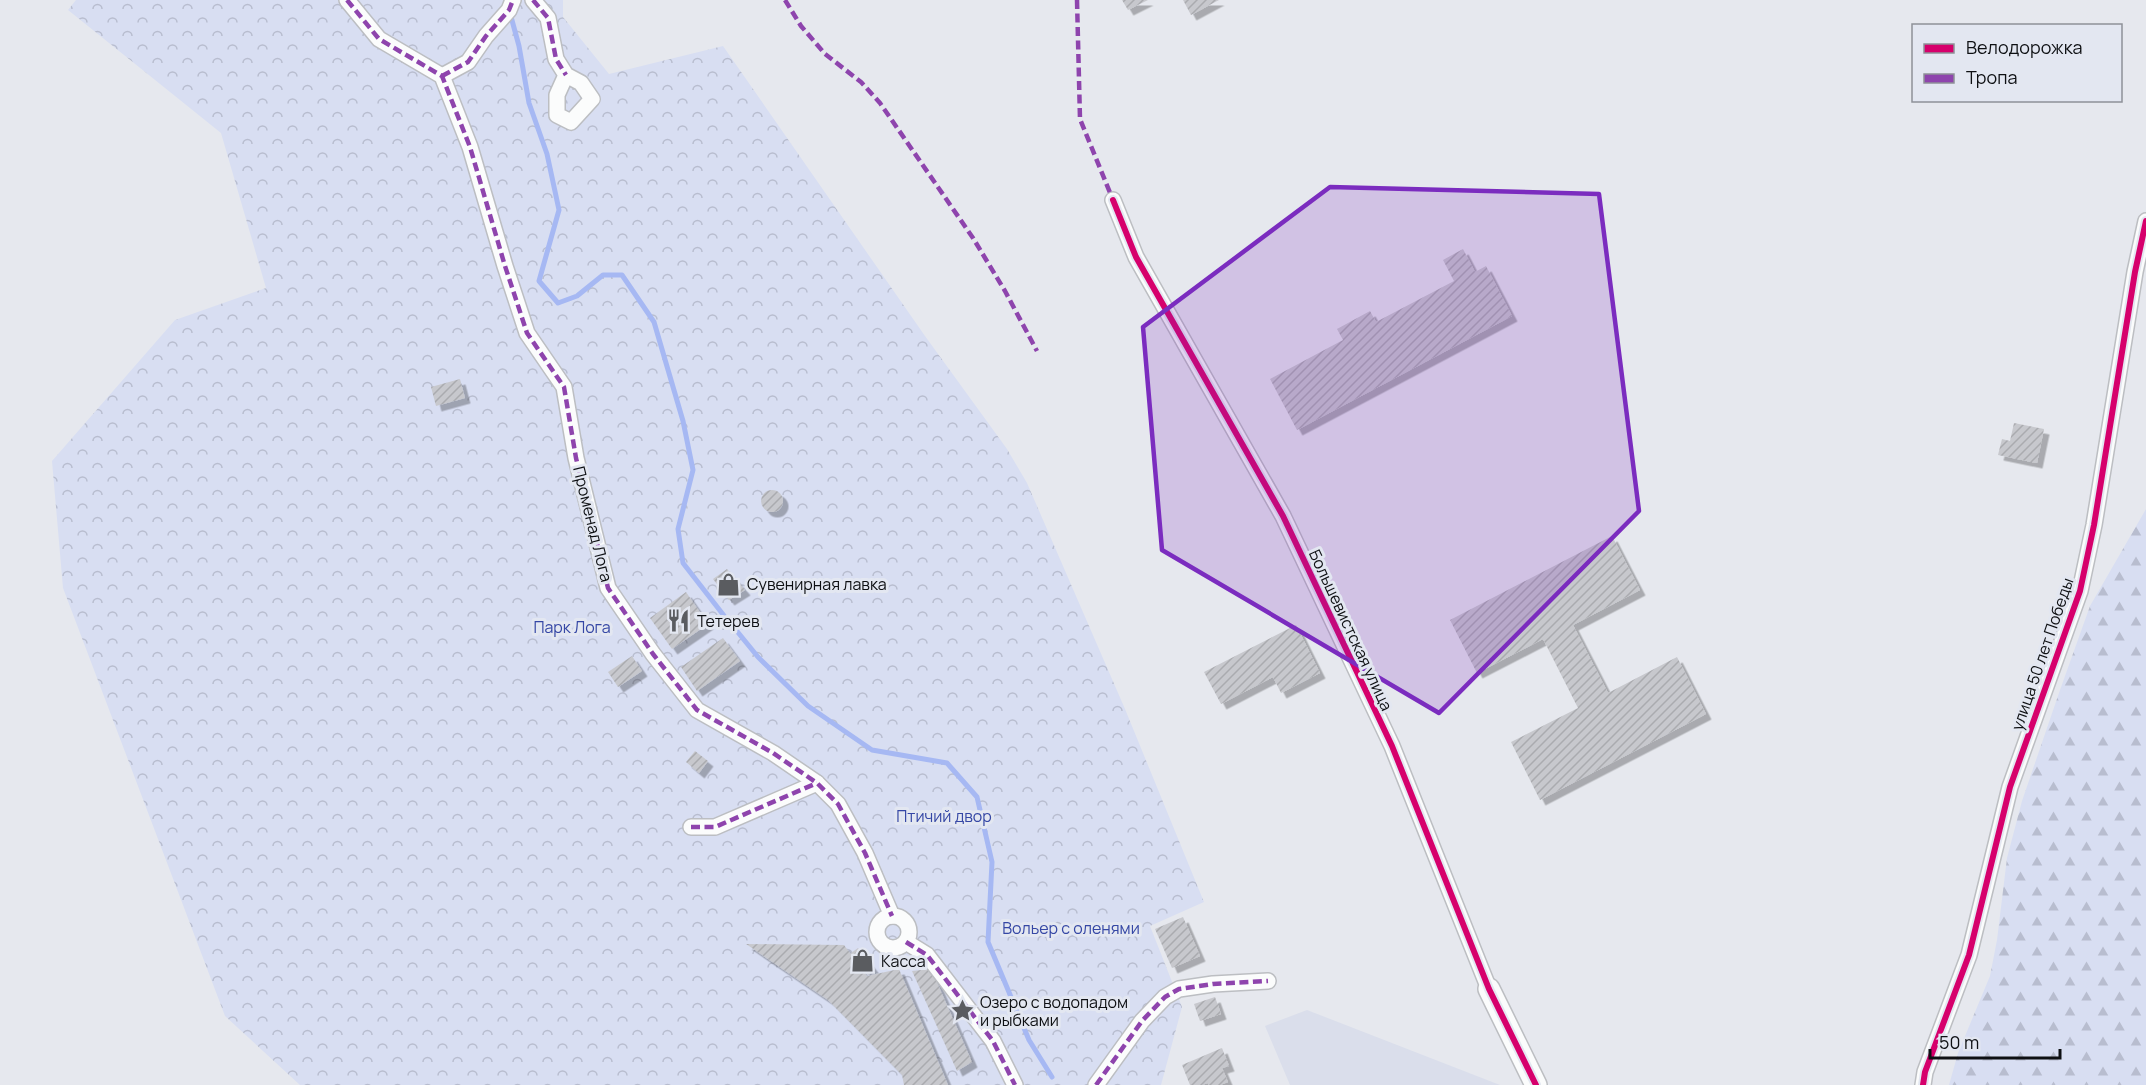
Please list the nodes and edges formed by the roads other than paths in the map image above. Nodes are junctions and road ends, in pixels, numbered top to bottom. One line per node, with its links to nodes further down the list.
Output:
1 (347, 0): 5 (street)
2 (513, 0): 5 (street)
3 (533, 0): 4 (street)
4 (566, 75)
5 (442, 76): 8 (street, Променад Лога)
6 (1113, 200): 13 (street, Большевистская улица)
7 (2146, 221): 17 (street, улица 50 лет Победы)
8 (817, 783): 9 (street); 10 (street, Променад Лога)
9 (691, 827)
10 (892, 916): 11 (street); 11 (street)
11 (906, 942): 14 (street)
12 (1268, 981): 15 (street)
13 (1489, 989): 16 (street, Большевистская улица)
14 (1015, 1085)
15 (1096, 1085)
16 (1536, 1085)
17 (1923, 1085)

